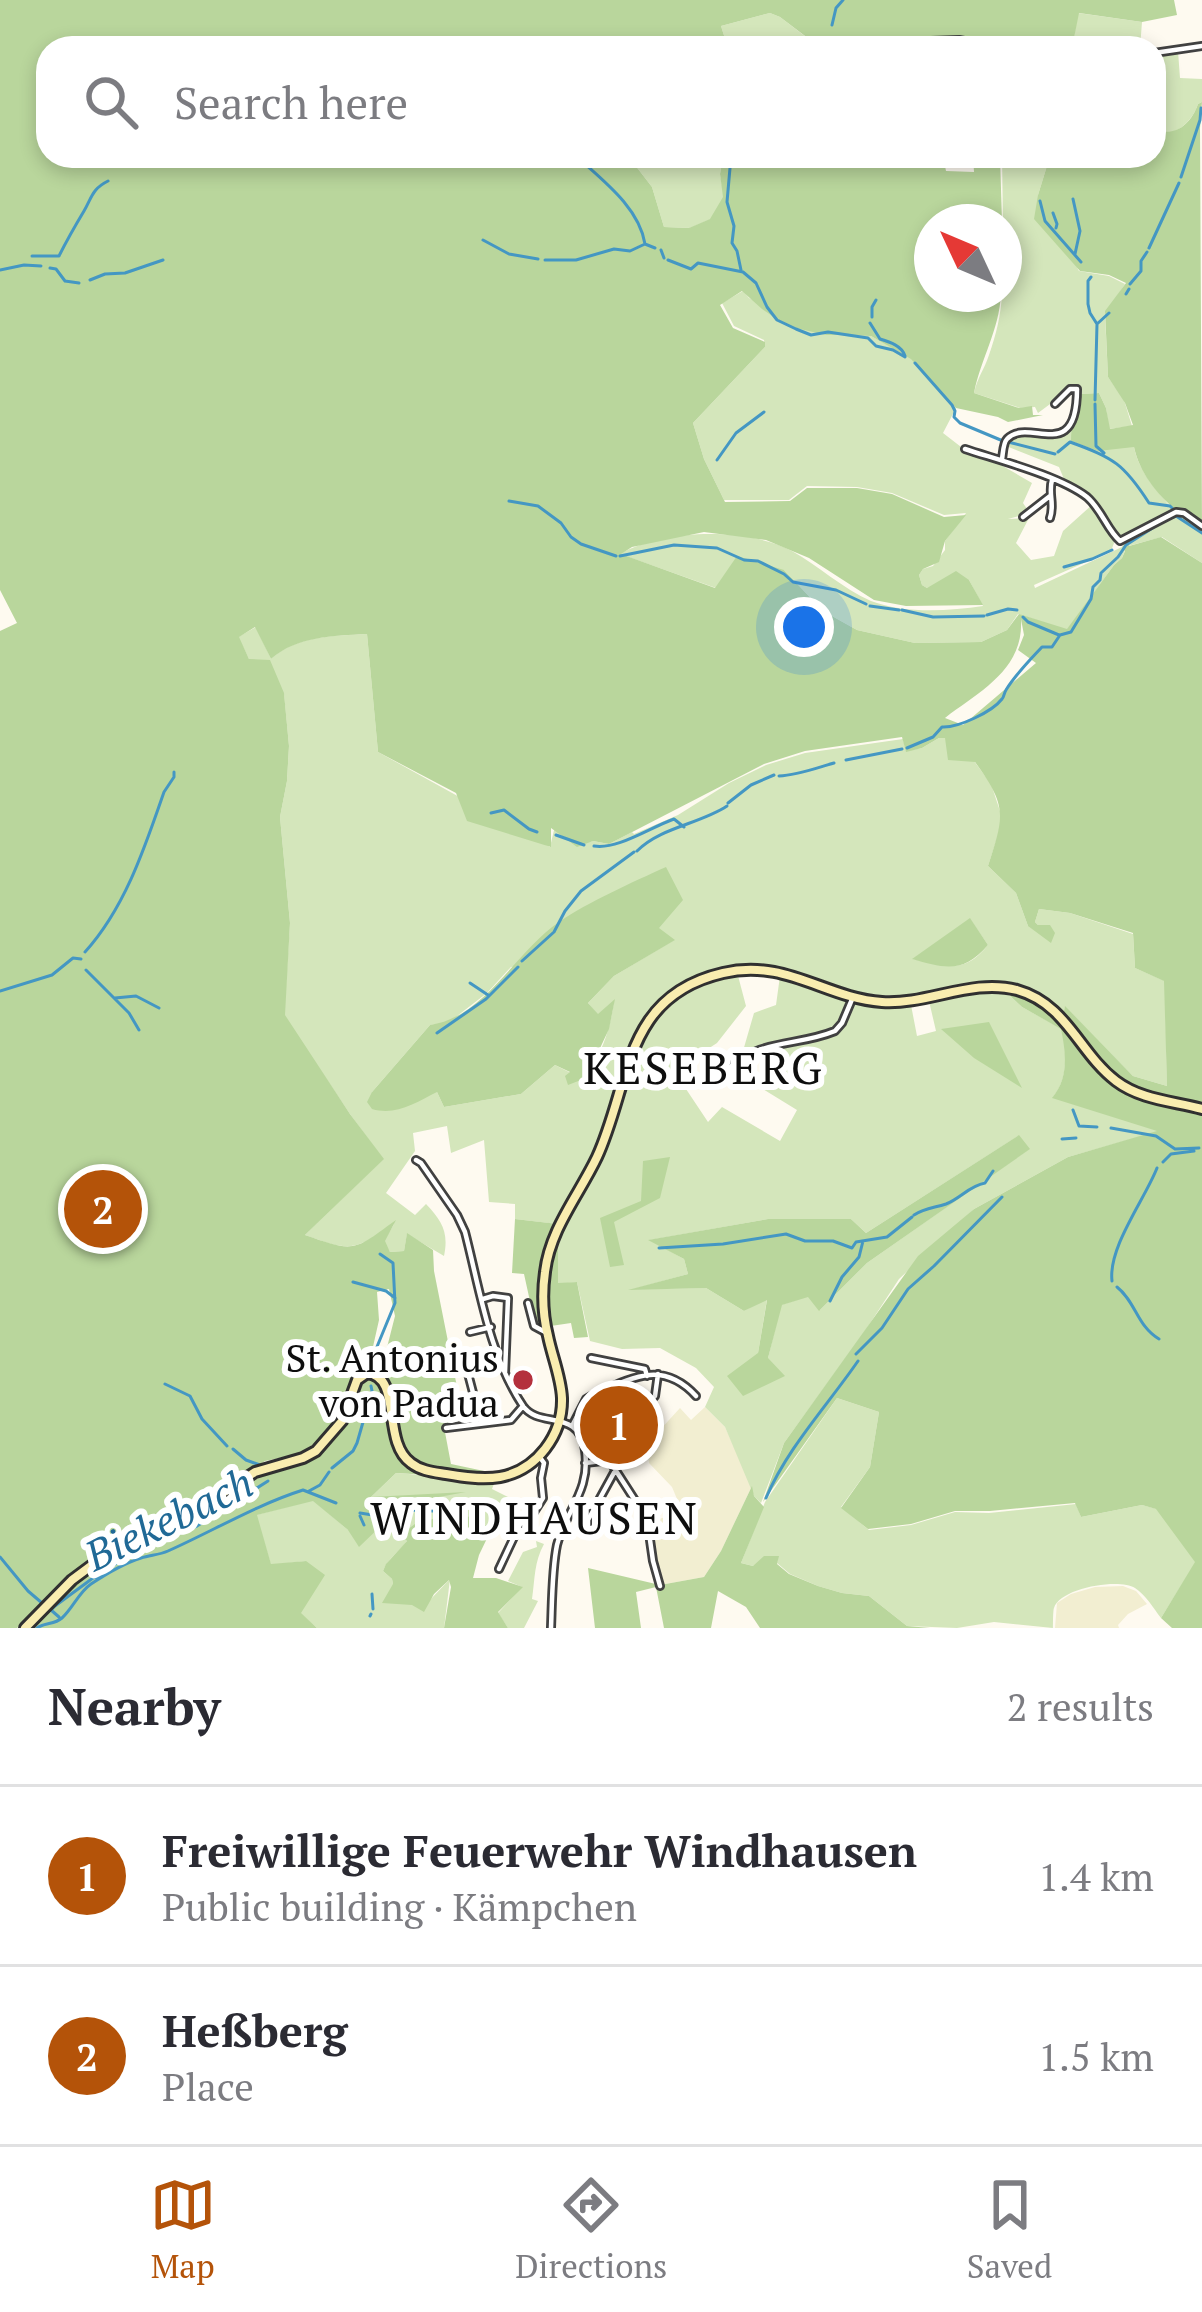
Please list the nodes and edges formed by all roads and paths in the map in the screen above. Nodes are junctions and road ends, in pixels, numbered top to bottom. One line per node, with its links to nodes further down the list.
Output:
1 (1202, 46): 2 (street)
2 (1166, 50)
3 (1055, 404): 5 (street)
4 (965, 449): 5 (street)
5 (1002, 459): 6 (street)
6 (1052, 480): 7 (street); 10 (street)
7 (1050, 496): 8 (street); 9 (street)
8 (1023, 517)
9 (1050, 518)
10 (1202, 526)
11 (853, 997): 12 (street); 13 (main road); 19 (main road)
12 (728, 1069)
13 (1202, 1109)
14 (416, 1160): 15 (street)
15 (483, 1299): 17 (street); 22 (street)
16 (528, 1303): 19 (street)
17 (490, 1327): 18 (street); 20 (street)
18 (470, 1332)
19 (547, 1333): 27 (main road)
20 (497, 1352): 22 (street); 28 (street)
21 (591, 1358): 24 (street)
22 (505, 1373): 26 (street)
23 (658, 1374): 24 (street); 25 (street); 32 (street)
24 (647, 1376): 29 (street)
25 (696, 1396)
26 (524, 1406): 27 (street); 28 (street)
27 (560, 1420): 29 (street); 31 (main road)
28 (482, 1423): 30 (street)
29 (572, 1426): 33 (street)
30 (446, 1428)
31 (539, 1456): 36 (street); 38 (main road)
32 (602, 1461): 33 (street); 34 (street)
33 (585, 1463): 39 (street)
34 (616, 1469): 35 (street); 37 (street)
35 (588, 1525)
36 (499, 1569)
37 (659, 1586)
38 (26, 1628)
39 (551, 1628)

